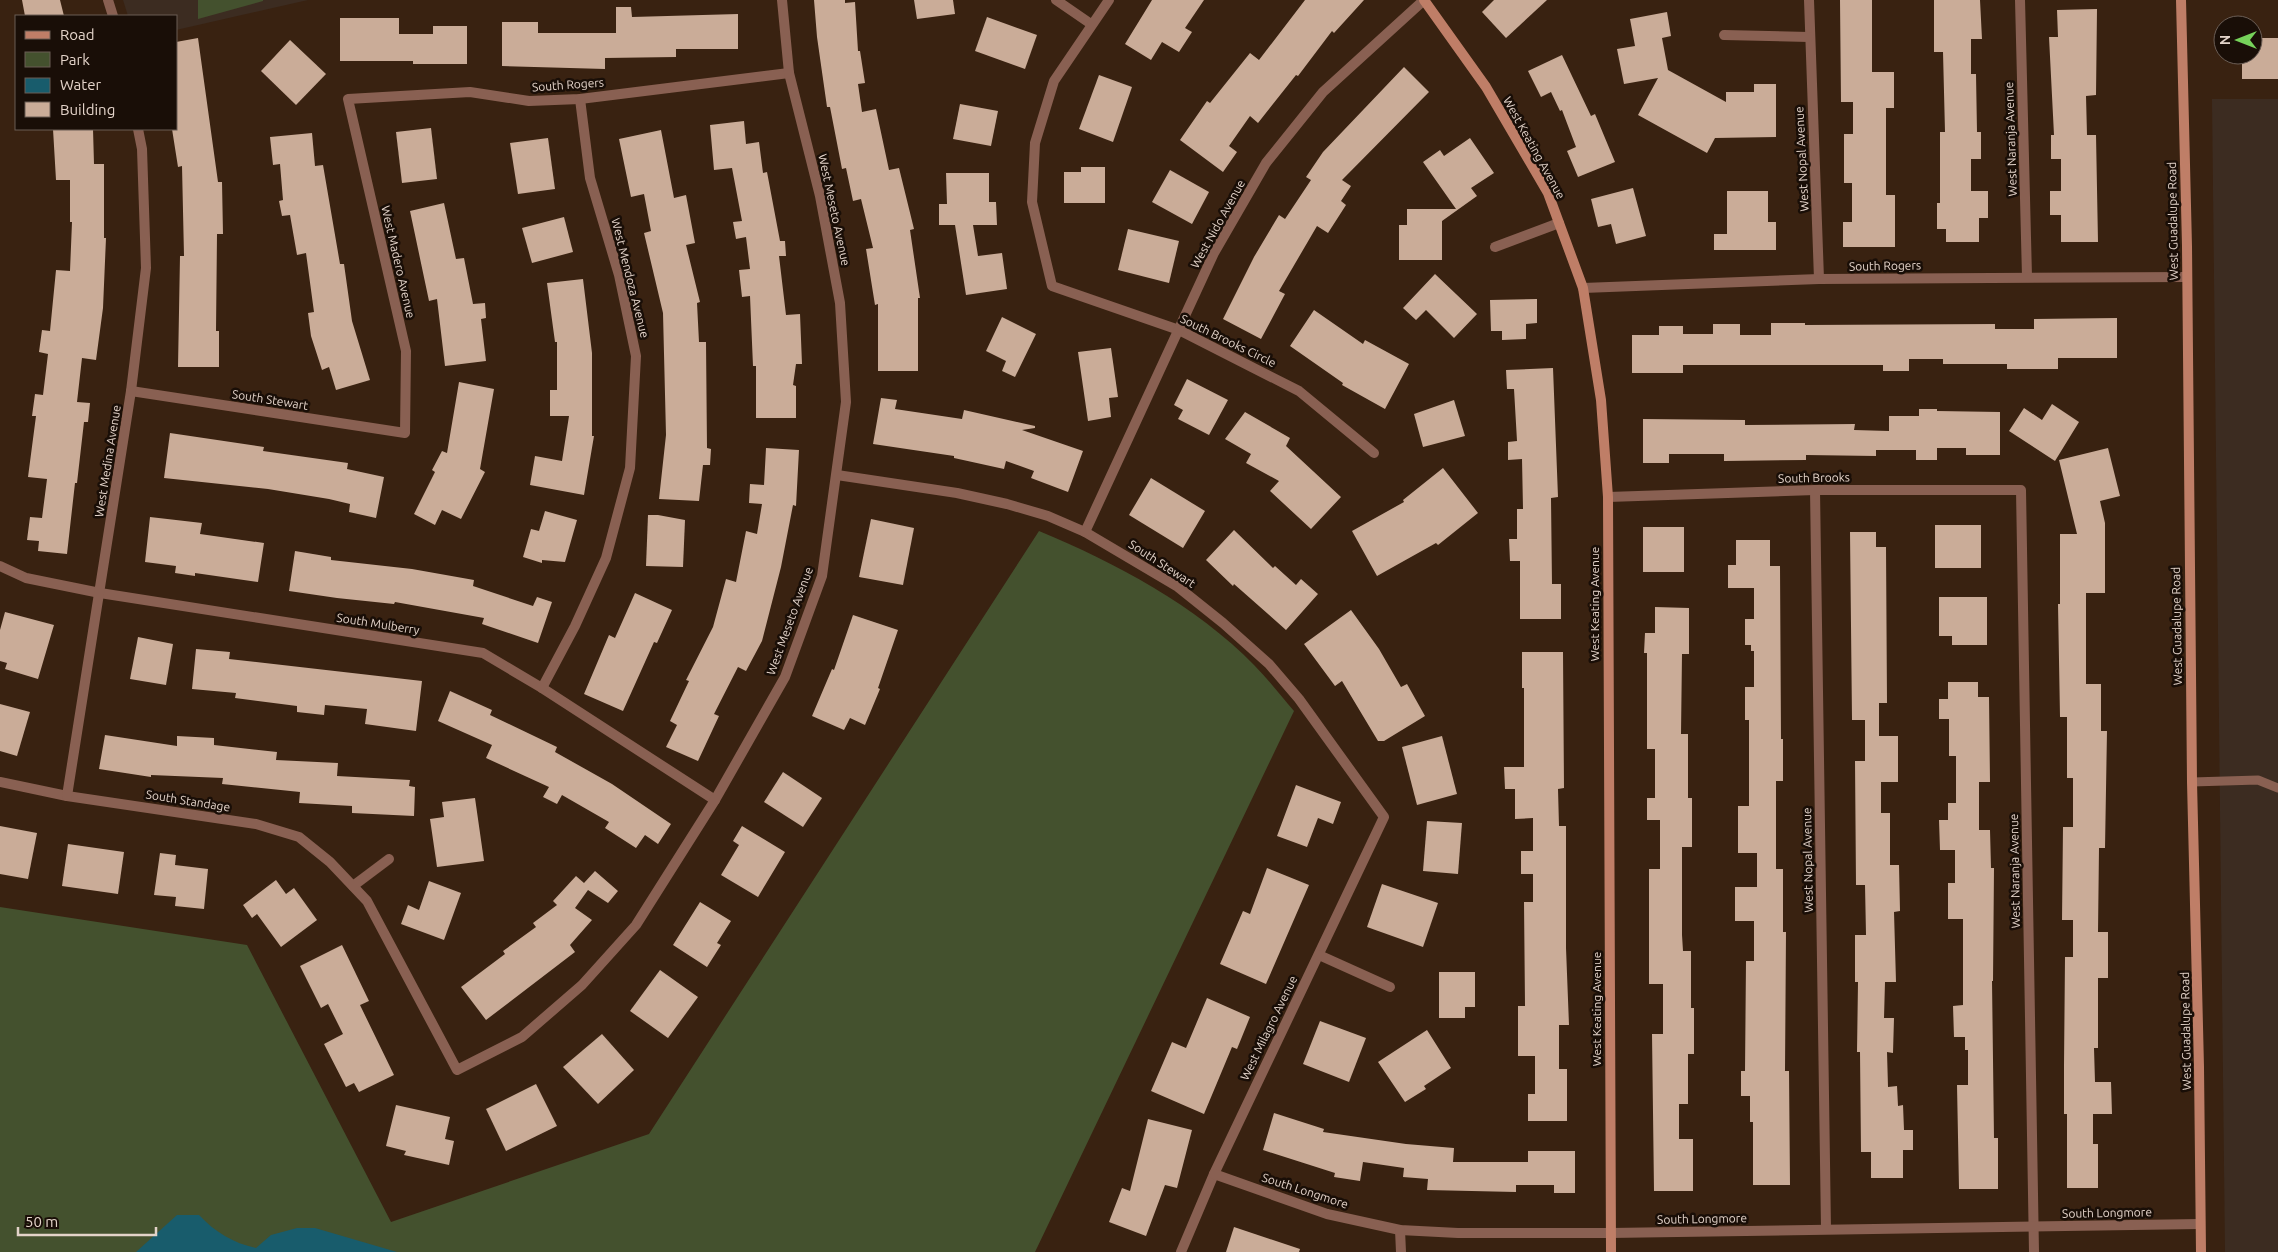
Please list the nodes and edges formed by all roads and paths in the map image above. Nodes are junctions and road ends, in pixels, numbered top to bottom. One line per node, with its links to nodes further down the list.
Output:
1 (108, 0): 9 (street)
2 (782, 0): 13 (street, West Meseto Avenue)
3 (1056, 0): 10 (street)
4 (1109, 0): 10 (street)
5 (1424, 0): 17 (street, West Keating Avenue); 23 (street, West Nido Avenue)
6 (1809, 0): 12 (street, West Nopal Avenue)
7 (2020, 0): 19 (street, West Naranja Avenue)
8 (2181, 0): 20 (street, West Guadalupe Road)
9 (113, 15)
10 (1091, 24): 23 (street, South Brooks Circle)
11 (1724, 35): 12 (street)
12 (1809, 37): 21 (street, West Nopal Avenue)
13 (790, 73): 15 (street, South Rogers); 27 (street, West Meseto Avenue)
14 (348, 99): 15 (street, South Rogers); 25 (street, West Madero Avenue)
15 (580, 99): 34 (street, West Mendoza Avenue)
16 (138, 130): 24 (street, West Medina Avenue)
17 (1559, 223): 18 (street); 22 (street, West Keating Avenue)
18 (1495, 247)
19 (2027, 277): 20 (street, South Rogers); 21 (street, South Rogers)
20 (2187, 278): 36 (street, West Guadalupe Road)
21 (1820, 280): 22 (street, South Rogers)
22 (1583, 288): 30 (street, West Keating Avenue)
23 (1179, 330): 26 (street, South Brooks Circle); 31 (street, West Nido Avenue)
24 (131, 391): 25 (street, South Stewart); 33 (street, West Medina Avenue)
25 (405, 433)
26 (1374, 453)
27 (837, 475): 31 (street, South Stewart); 39 (street, West Meseto Avenue)
28 (1816, 490): 29 (street, South Brooks); 30 (street, South Brooks); 49 (street, West Nopal Avenue)
29 (2021, 490): 48 (street, West Naranja Avenue)
30 (1608, 497): 51 (street, West Keating Avenue)
31 (1085, 532): 40 (street, South Stewart)
32 (0, 566): 33 (street, South Mulberry)
33 (100, 593): 34 (street, South Mulberry); 38 (street, West Medina Avenue)
34 (542, 688): 39 (street, South Mulberry)
35 (0, 782): 38 (street, South Standage)
36 (2192, 782): 37 (lane); 47 (street, West Guadalupe Road)
37 (2278, 788)
38 (68, 796): 42 (street, South Standage)
39 (715, 800): 45 (street, West Meseto Avenue)
40 (1384, 818): 43 (street, West Milagro Avenue)
41 (389, 859): 42 (street)
42 (353, 886): 45 (street, South Standage)
43 (1319, 955): 44 (street); 46 (street, West Milagro Avenue)
44 (1390, 987)
45 (457, 1070)
46 (1214, 1174): 50 (street, South Longmore); 52 (street, West Milagro Avenue)
47 (2200, 1224): 48 (street, South Longmore); 56 (street, West Guadalupe Road)
48 (2034, 1226): 49 (street, South Longmore); 55 (street, West Naranja Avenue)
49 (1826, 1229): 51 (street, South Longmore)
50 (1400, 1230): 51 (street, South Longmore); 53 (street)
51 (1610, 1233): 54 (street, West Keating Avenue)
52 (1181, 1252)
53 (1401, 1252)
54 (1611, 1252)
55 (2034, 1252)
56 (2201, 1252)

